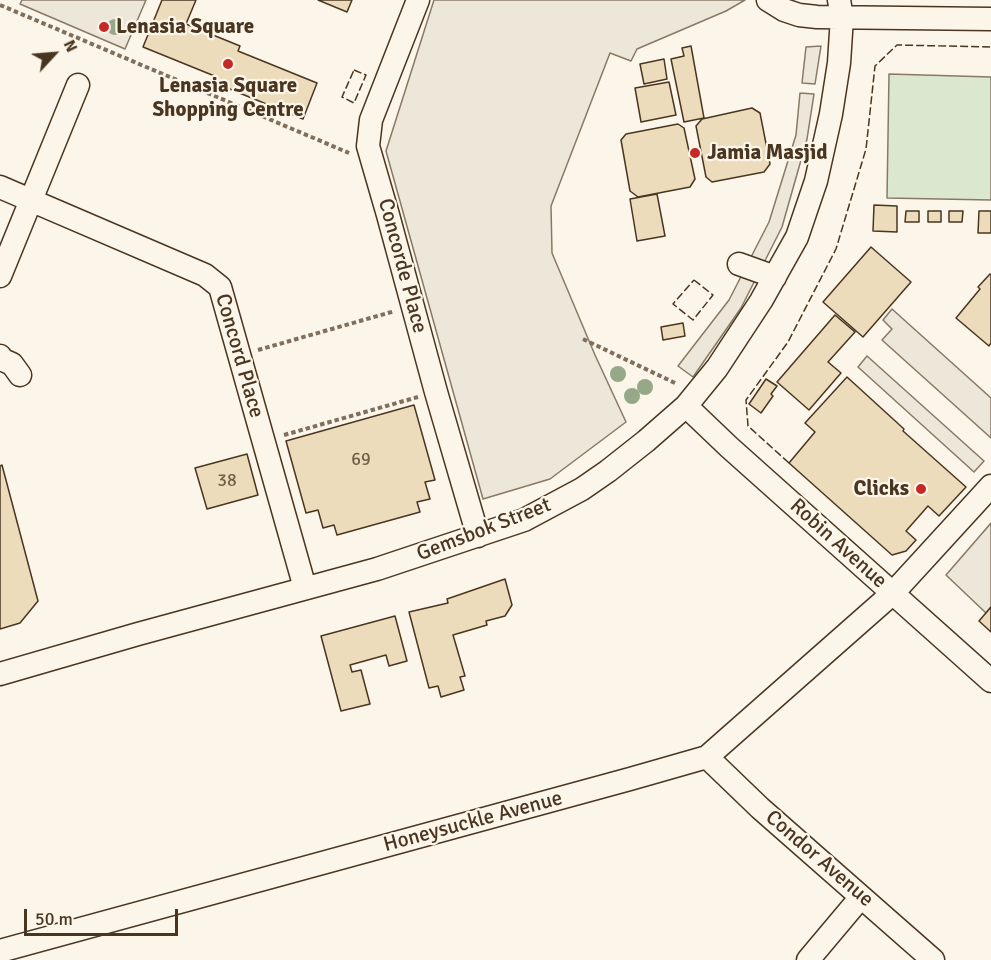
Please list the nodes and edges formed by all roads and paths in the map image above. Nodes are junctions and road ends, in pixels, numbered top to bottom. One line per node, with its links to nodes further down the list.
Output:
1 (418, 0): 13 (street, Concorde Place)
2 (768, 0): 4 (street)
3 (0, 5): 7 (path)
4 (841, 9): 5 (street); 12 (street, Gemsbok Street)
5 (991, 19)
6 (78, 85): 9 (street)
7 (351, 153)
8 (0, 187): 9 (street, Concord Place)
9 (30, 201): 11 (street); 16 (street, Concord Place)
10 (739, 264): 12 (street)
11 (0, 276)
12 (775, 277): 19 (street, Gemsbok Street)
13 (413, 306): 16 (path); 18 (street, Concorde Place)
14 (583, 339): 19 (path)
15 (0, 356): 17 (street)
16 (240, 356): 20 (street, Concord Place)
17 (20, 375)
18 (436, 392): 20 (path); 22 (street, Concorde Place)
19 (683, 396): 22 (street, Gemsbok Street); 24 (street, Robin Avenue)
20 (263, 441): 23 (street, Concord Place)
21 (991, 486): 24 (street, Honeysuckle Avenue)
22 (478, 536): 23 (street, Gemsbok Street)
23 (305, 588): 25 (street, Gemsbok Street)
24 (893, 593): 26 (street, Robin Avenue); 27 (street, Honeysuckle Avenue)
25 (0, 674)
26 (991, 681)
27 (707, 756): 28 (street, Condor Avenue); 29 (street, Honeysuckle Avenue)
28 (861, 897): 30 (street); 31 (street, Condor Avenue)
29 (13, 952)
30 (808, 960)
31 (933, 960)

